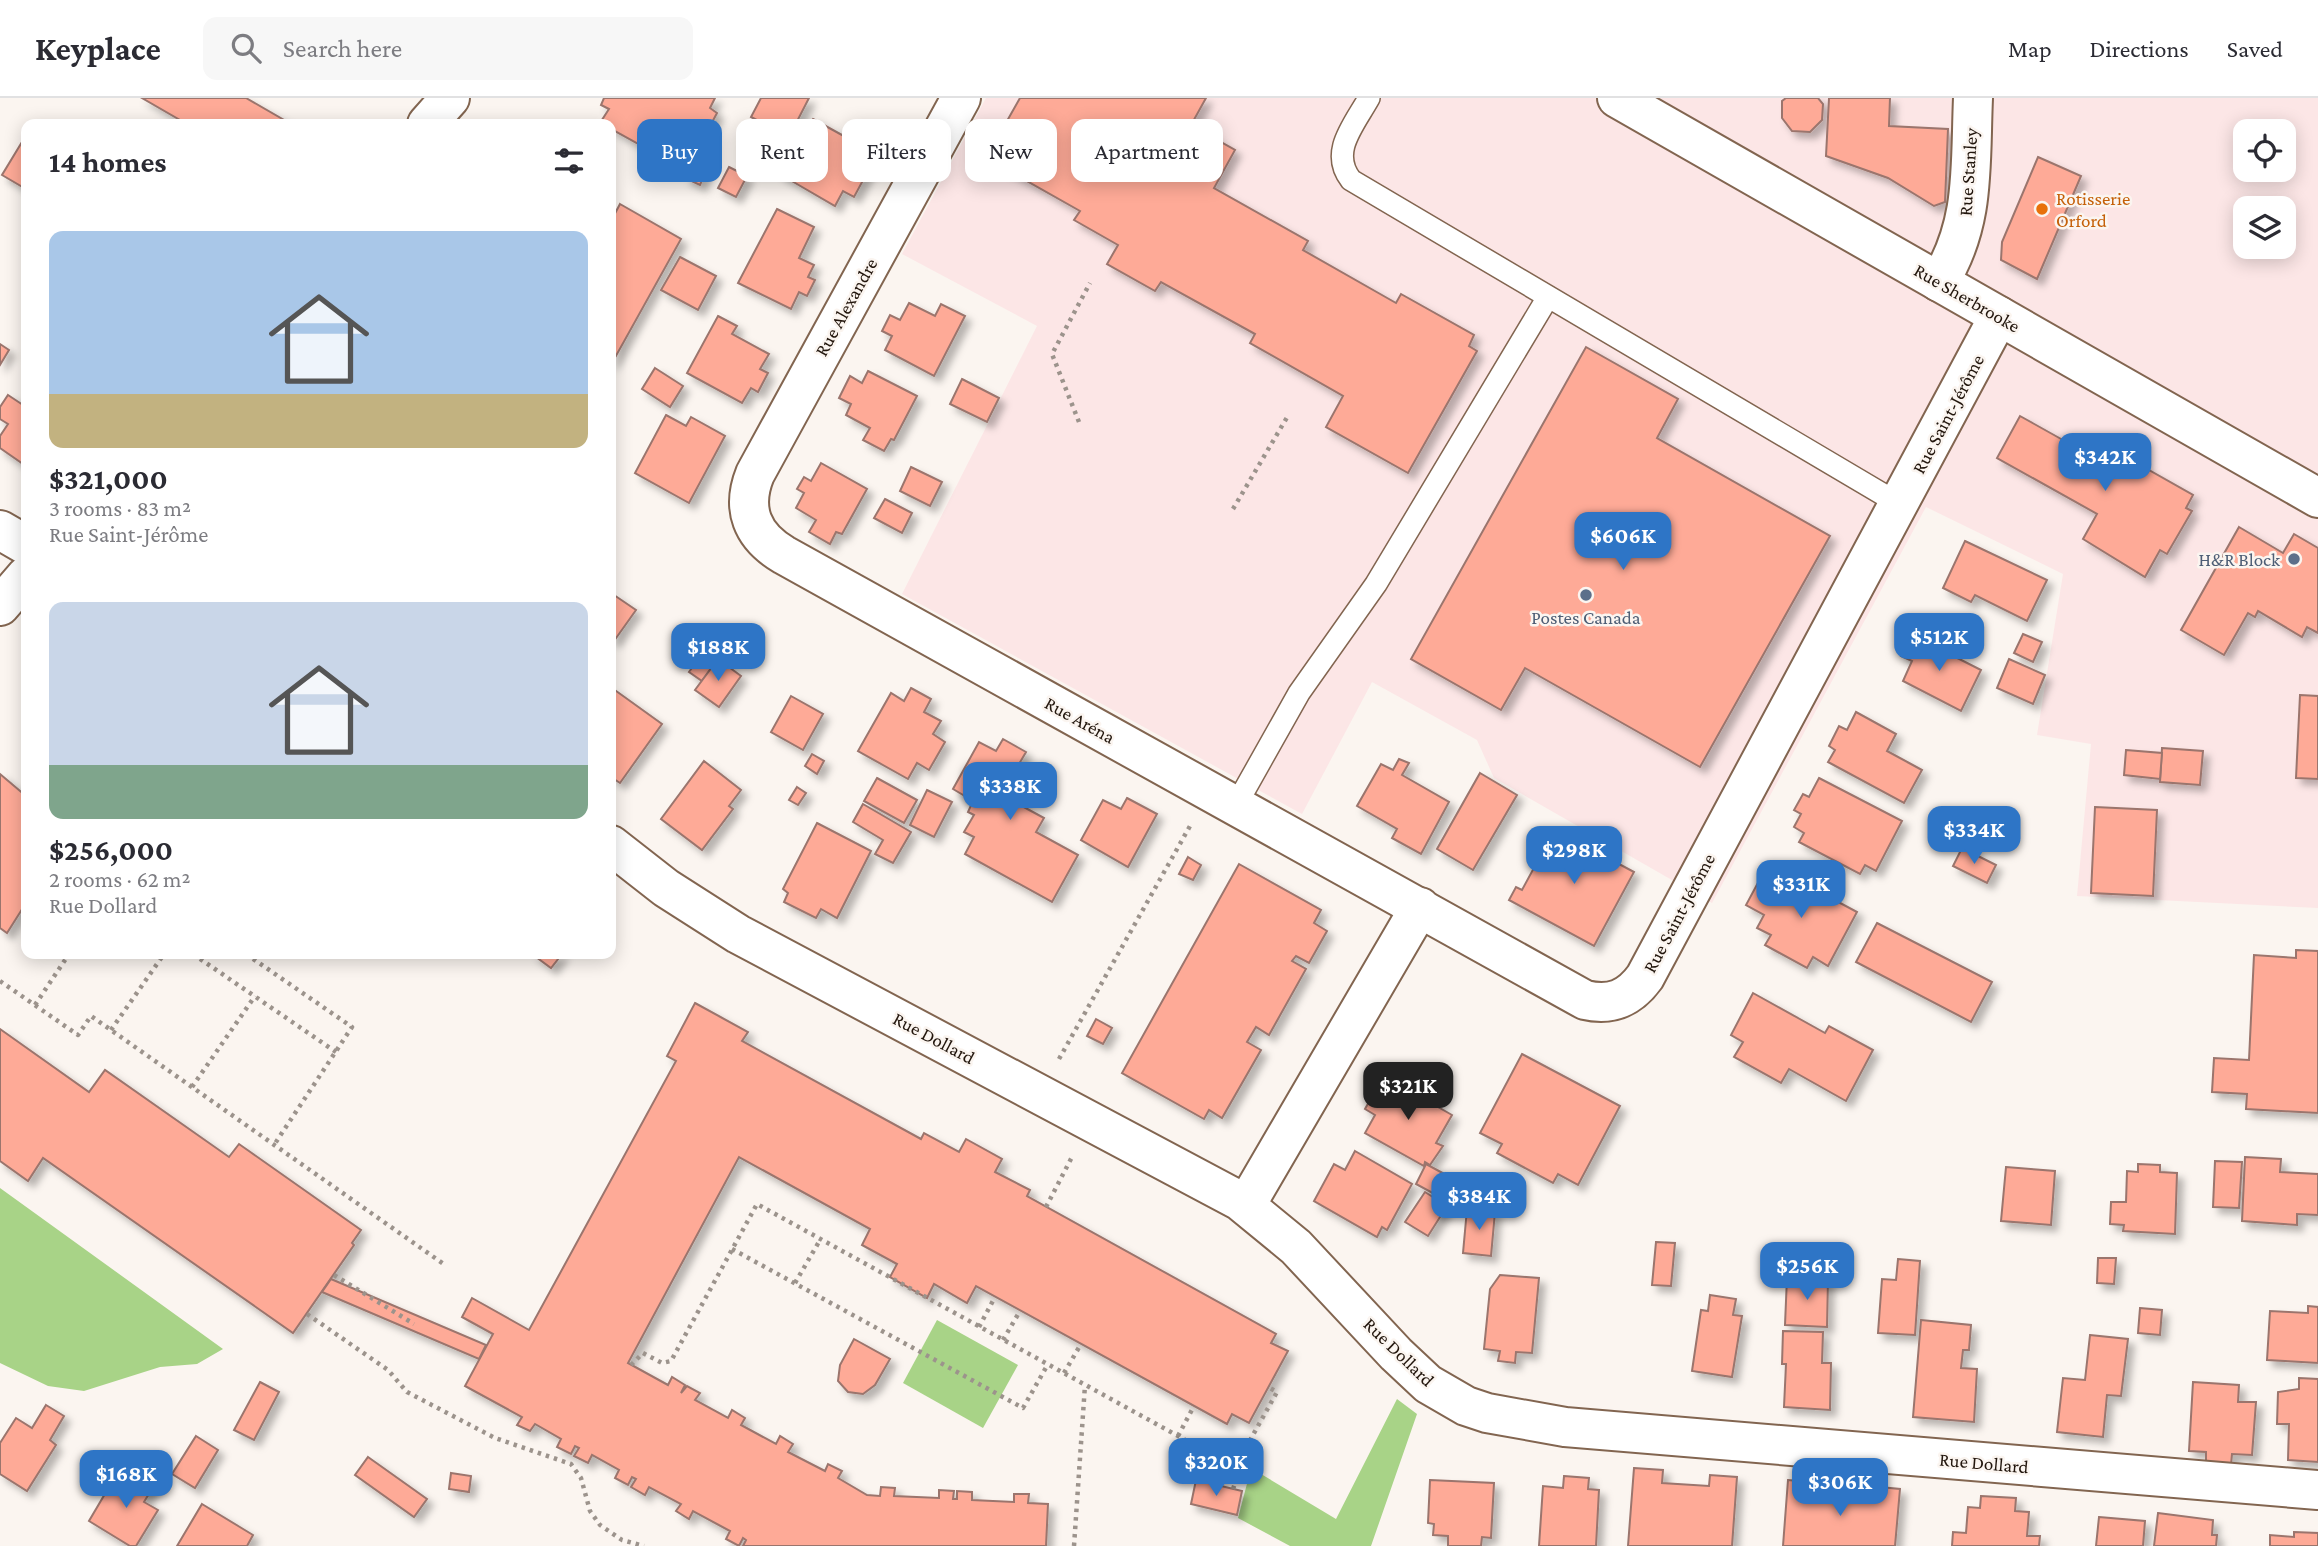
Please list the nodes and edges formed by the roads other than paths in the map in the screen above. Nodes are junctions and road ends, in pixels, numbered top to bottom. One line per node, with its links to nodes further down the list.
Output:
1 (449, 98): 6 (street)
2 (961, 98): 12 (street, Rue Alexandre)
3 (1369, 98): 8 (lane)
4 (1617, 98): 7 (street, Rue Sherbrooke)
5 (1973, 98): 7 (street, Rue Stanley)
6 (431, 119)
7 (1938, 282): 9 (street, Rue Sherbrooke)
8 (1548, 297): 11 (lane); 17 (lane)
9 (1999, 316): 10 (street, Rue Sherbrooke); 11 (street, Rue Saint-Jérôme)
10 (2318, 498)
11 (1901, 505): 19 (street, Rue Saint-Jérôme)
12 (751, 521): 17 (street, Rue Aréna)
13 (0, 530): 14 (street)
14 (21, 542)
15 (21, 582): 16 (street)
16 (0, 606)
17 (1223, 798): 19 (street, Rue Aréna)
18 (616, 849): 20 (street, Rue Dollard)
19 (1420, 907): 20 (street)
20 (1246, 1205): 21 (street, Rue Dollard)
21 (2318, 1490)

